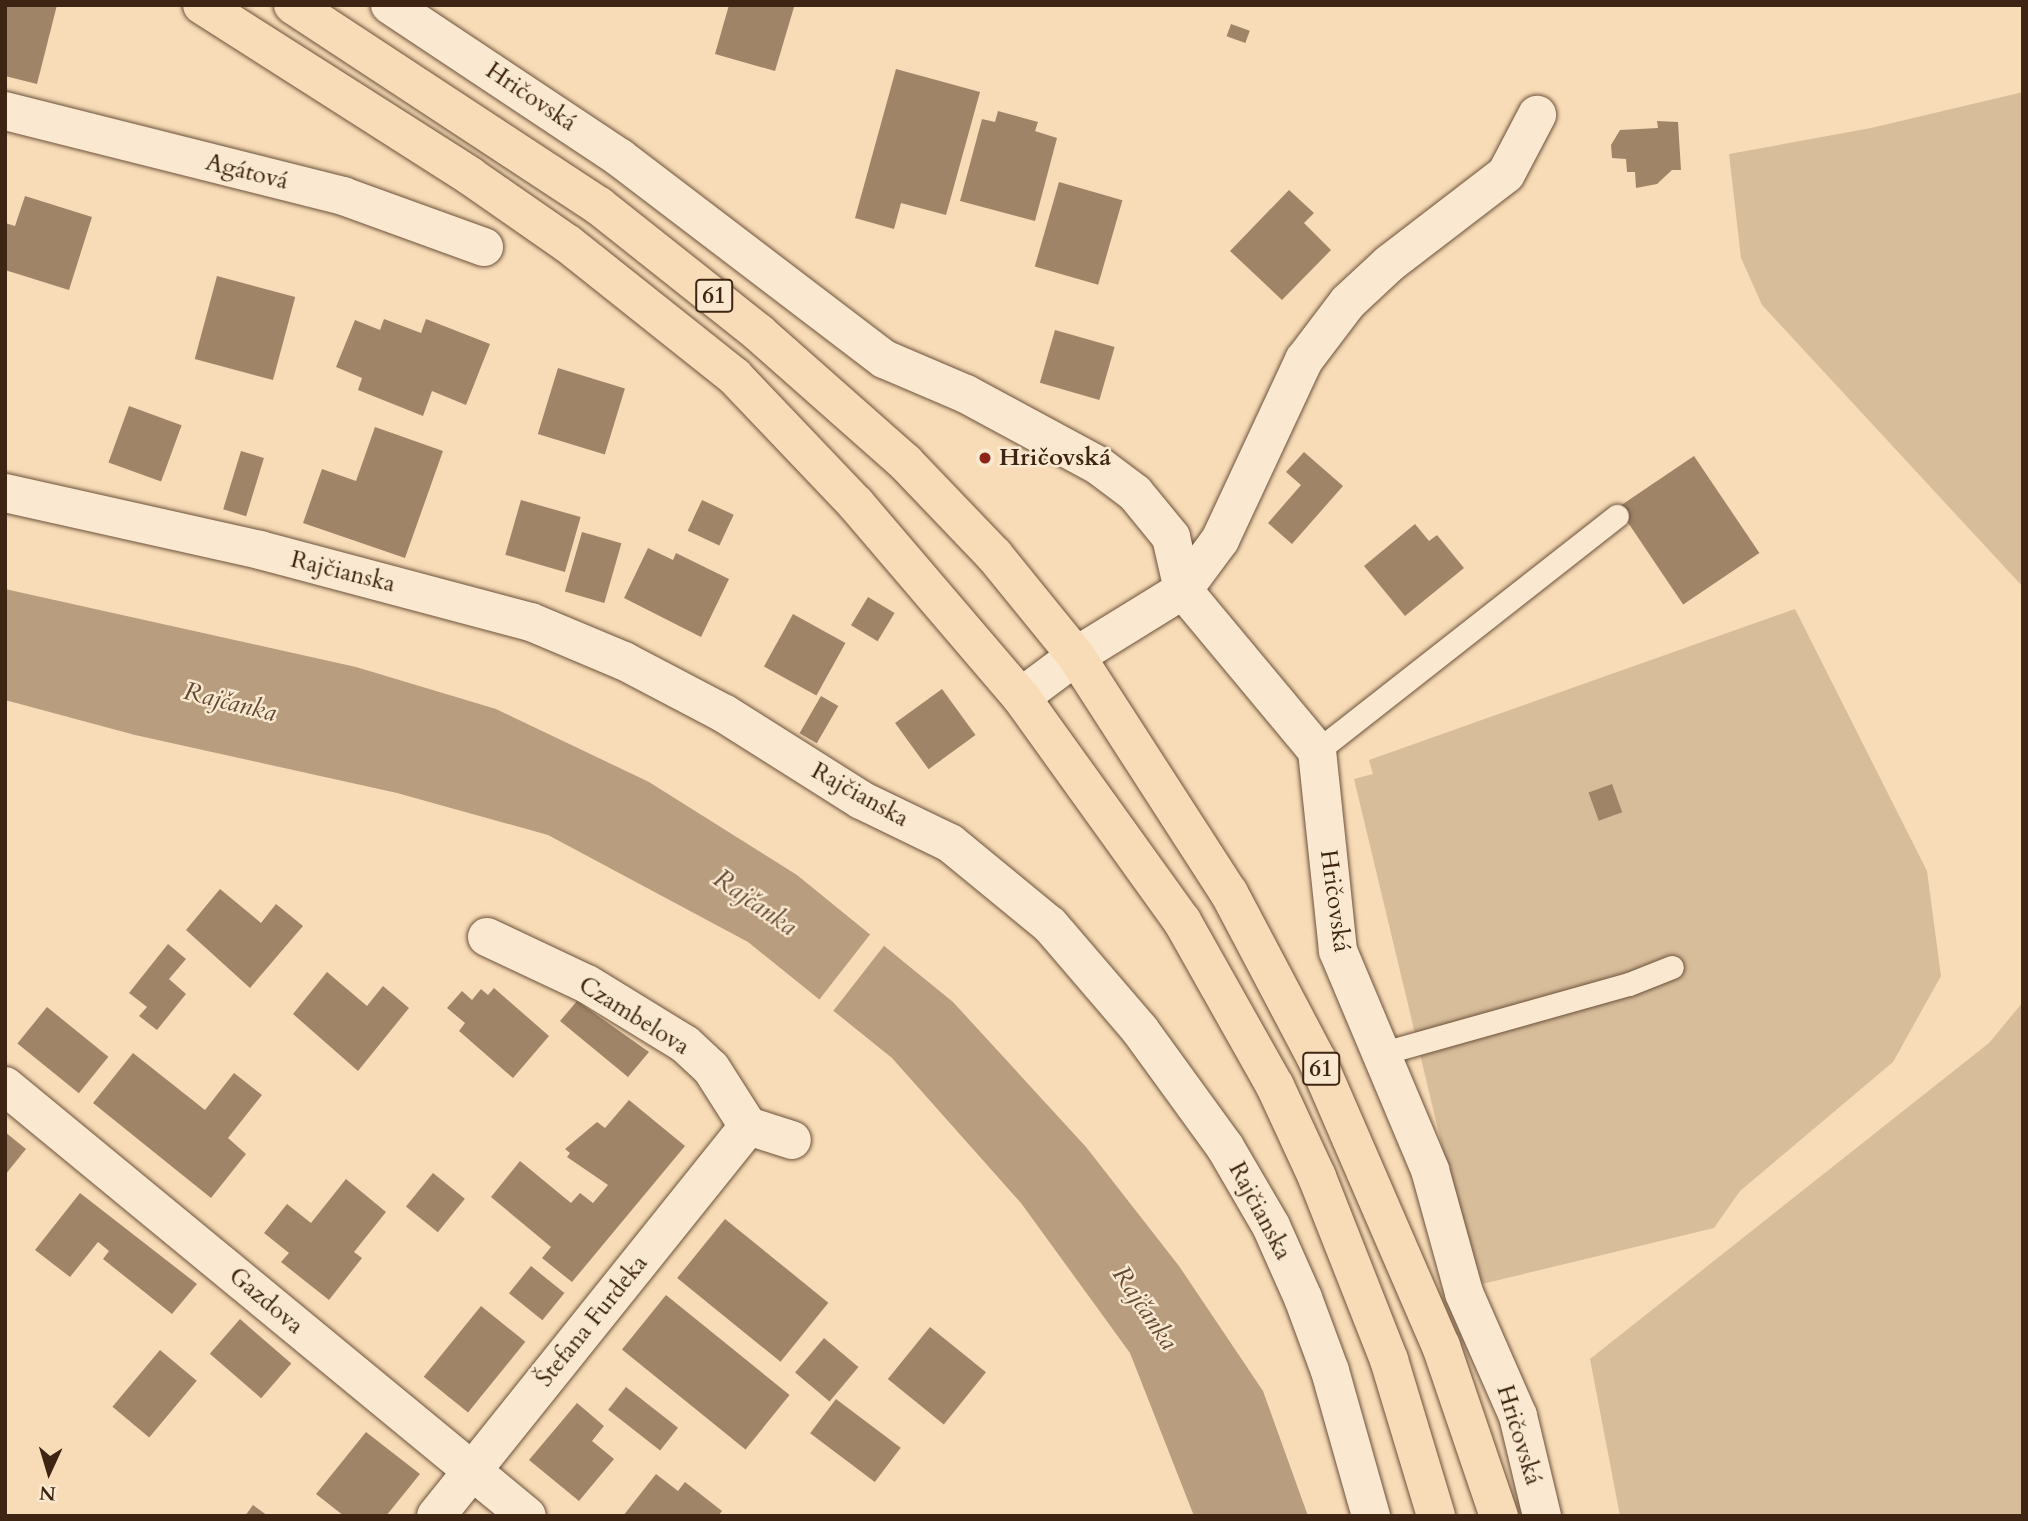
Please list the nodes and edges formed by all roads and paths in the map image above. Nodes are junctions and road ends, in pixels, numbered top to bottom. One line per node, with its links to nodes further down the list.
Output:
1 (202, 5): 11 (main road, 61)
2 (293, 5): 10 (main road, Hričovská / 61)
3 (390, 5): 9 (street, Hričovská)
4 (5, 111): 6 (street, Agátová)
5 (1537, 115): 9 (street)
6 (484, 247)
7 (5, 493): 22 (street, Rajčianska)
8 (1617, 516): 12 (lane)
9 (1184, 590): 10 (street); 12 (street, Hričovská)
10 (1076, 656): 11 (street); 24 (main road, Hričovská / 61)
11 (1021, 697): 23 (main road, 61)
12 (1317, 751): 15 (street, Hričovská)
13 (487, 937): 17 (street, Czambelova)
14 (1672, 967): 15 (lane)
15 (1383, 1053): 25 (street, Hričovská)
16 (5, 1086): 19 (street, Gazdova)
17 (748, 1126): 18 (street); 19 (street, Štefana Furdeka)
18 (792, 1140)
19 (472, 1471): 20 (street, Štefana Furdeka); 21 (street, Gazdova)
20 (436, 1516)
21 (527, 1516)
22 (1371, 1516)
23 (1436, 1516)
24 (1499, 1516)
25 (1542, 1516)

